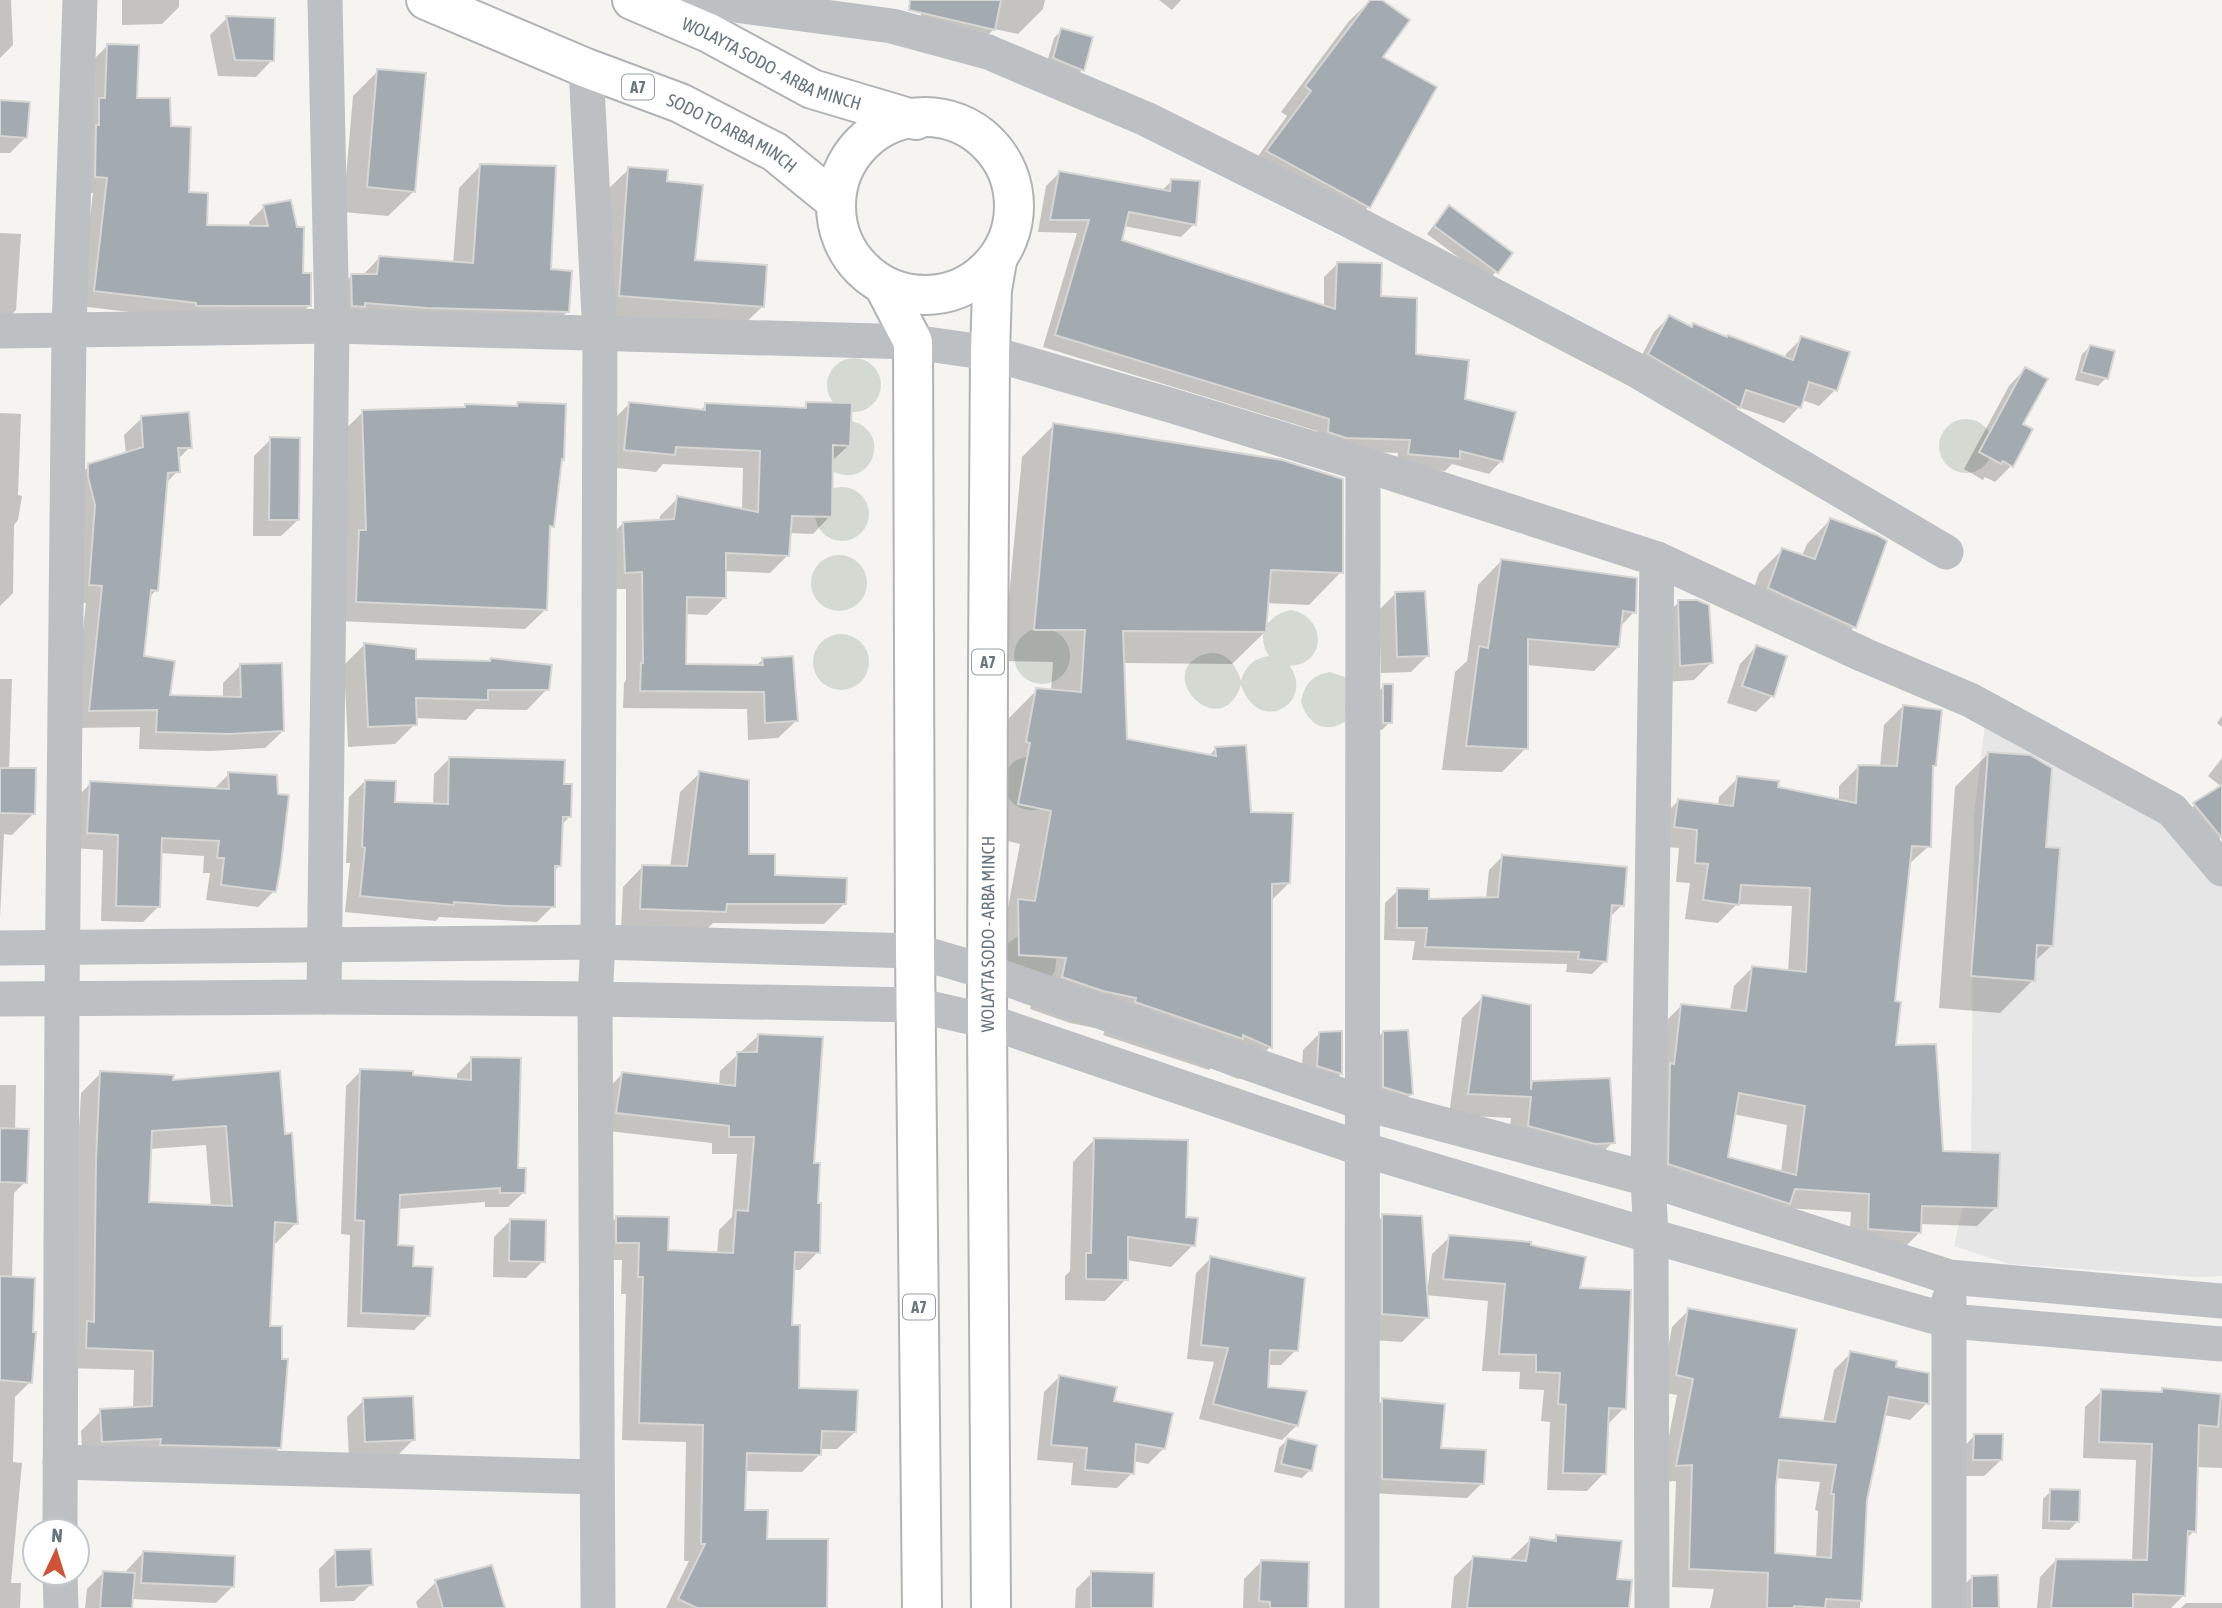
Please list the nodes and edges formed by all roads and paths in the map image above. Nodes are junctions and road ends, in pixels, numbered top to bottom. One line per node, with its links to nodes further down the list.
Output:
1 (80, 0): 12 (street)
2 (325, 0): 11 (street)
3 (426, 0): 6 (highway, SODO TO ARBA MINCH / A7)
4 (632, 0): 7 (highway, WOLAYTA SODO - ARBA MINCH / A7)
5 (697, 0): 18 (street)
6 (586, 68): 8 (highway, SODO TO ARBA MINCH / A7); 14 (street)
7 (916, 120): 8 (highway, WOLAYTA SODO - ARBA MINCH / A7); 9 (highway, WOLAYTA SODO - ARBA MINCH / A7)
8 (835, 201): 10 (highway, WOLAYTA SODO - ARBA MINCH / A7)
9 (997, 261): 10 (highway, WOLAYTA SODO - ARBA MINCH / A7); 16 (highway, WOLAYTA SODO - ARBA MINCH / A7)
10 (884, 286): 15 (highway, A7)
11 (332, 326): 12 (street); 14 (street); 22 (street)
12 (69, 330): 13 (street); 23 (street)
13 (0, 331)
14 (600, 334): 15 (street); 21 (street)
15 (913, 342): 16 (street); 25 (highway, A7)
16 (990, 353): 17 (street); 26 (highway, WOLAYTA SODO - ARBA MINCH / A7)
17 (1363, 464): 19 (street); 33 (street)
18 (1946, 552)
19 (1657, 559): 20 (street); 35 (street)
20 (2222, 869)
21 (598, 942): 22 (street); 25 (street); 30 (street)
22 (325, 944): 23 (street); 27 (street)
23 (63, 946): 24 (street); 28 (street)
24 (0, 948)
25 (915, 951): 26 (street); 31 (highway, A7)
26 (987, 972): 32 (highway, WOLAYTA SODO - ARBA MINCH / A7); 33 (street)
27 (324, 997): 28 (street); 30 (street)
28 (62, 998): 29 (street); 41 (street)
29 (0, 999)
30 (595, 999): 31 (street); 42 (street)
31 (916, 1005): 32 (street); 47 (highway, A7)
32 (987, 1021): 34 (street); 48 (highway, WOLAYTA SODO - ARBA MINCH / A7)
33 (1363, 1103): 34 (street); 35 (street)
34 (1363, 1149): 36 (street); 49 (street)
35 (1648, 1179): 36 (street); 37 (street)
36 (1651, 1236): 39 (street); 50 (street)
37 (1949, 1277): 38 (street); 39 (street)
38 (2222, 1301)
39 (1949, 1321): 40 (street); 51 (street)
40 (2222, 1344)
41 (60, 1462): 42 (street); 43 (street)
42 (596, 1477): 46 (street)
43 (60, 1517)
44 (60, 1587): 45 (street)
45 (61, 1608)
46 (598, 1608)
47 (922, 1608)
48 (991, 1608)
49 (1362, 1608)
50 (1653, 1608)
51 (1949, 1608)

